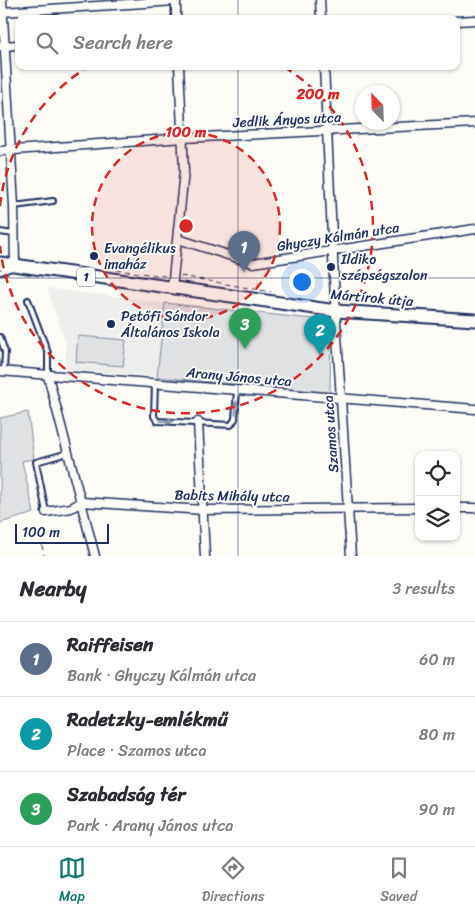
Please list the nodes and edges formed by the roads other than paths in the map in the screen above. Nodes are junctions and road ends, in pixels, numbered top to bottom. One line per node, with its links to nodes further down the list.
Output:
1 (2, 0): 4 (street)
2 (320, 0): 6 (street)
3 (176, 1): 4 (street); 5 (street)
4 (2, 12): 10 (street)
5 (176, 15)
6 (321, 15)
7 (475, 20): 8 (street)
8 (460, 21)
9 (15, 45): 10 (street)
10 (2, 46): 16 (street)
11 (179, 70): 15 (street)
12 (324, 70): 14 (street, Szamos utca)
13 (475, 123): 14 (street, Jedlik Ányos utca)
14 (329, 131): 15 (street, Jedlik Ányos utca); 24 (street, Szamos utca)
15 (184, 138): 16 (street, Jedlik Ányos utca); 23 (street)
16 (11, 150): 17 (street, Jedlik Ányos utca); 19 (street)
17 (0, 151)
18 (53, 201): 19 (lane)
19 (14, 206): 22 (street)
20 (475, 229): 24 (street, Ghyczy Kálmán utca)
21 (0, 232): 22 (lane)
22 (14, 234): 26 (street)
23 (178, 239): 24 (street, Ghyczy Kálmán utca); 28 (street)
24 (334, 250): 30 (street, Szamos utca)
25 (0, 264): 26 (main road, Mártírok útja / 1)
26 (16, 266): 27 (lane); 28 (main road, Mártírok útja / 1)
27 (0, 272)
28 (172, 289): 30 (main road, Mártírok útja / 1)
29 (28, 300): 34 (lane)
30 (336, 311): 31 (main road, Mártírok útja / 1); 37 (street, Szamos utca)
31 (475, 320)
32 (0, 337): 33 (lane)
33 (2, 371): 34 (street, Arany János utca)
34 (48, 376): 35 (street, Arany János utca); 40 (street)
35 (155, 383): 36 (street, Arany János utca); 39 (lane, one-way to 39)
36 (237, 390): 37 (street, Arany János utca); 39 (lane, one-way to 36)
37 (342, 399): 38 (street, Arany János utca); 45 (street, Szamos utca)
38 (475, 409)
39 (198, 422): 46 (street)
40 (68, 453): 41 (street); 47 (lane)
41 (82, 502): 46 (street, Babits Mihály utca); 47 (street, Babits Mihály utca); 48 (street)
42 (415, 508): 45 (street, Babits Mihály utca)
43 (460, 508): 44 (street)
44 (475, 508)
45 (349, 509): 46 (street, Babits Mihály utca); 50 (street, Szamos utca)
46 (203, 510): 49 (street)
47 (46, 512)
48 (95, 556)
49 (205, 556)
50 (351, 556)

